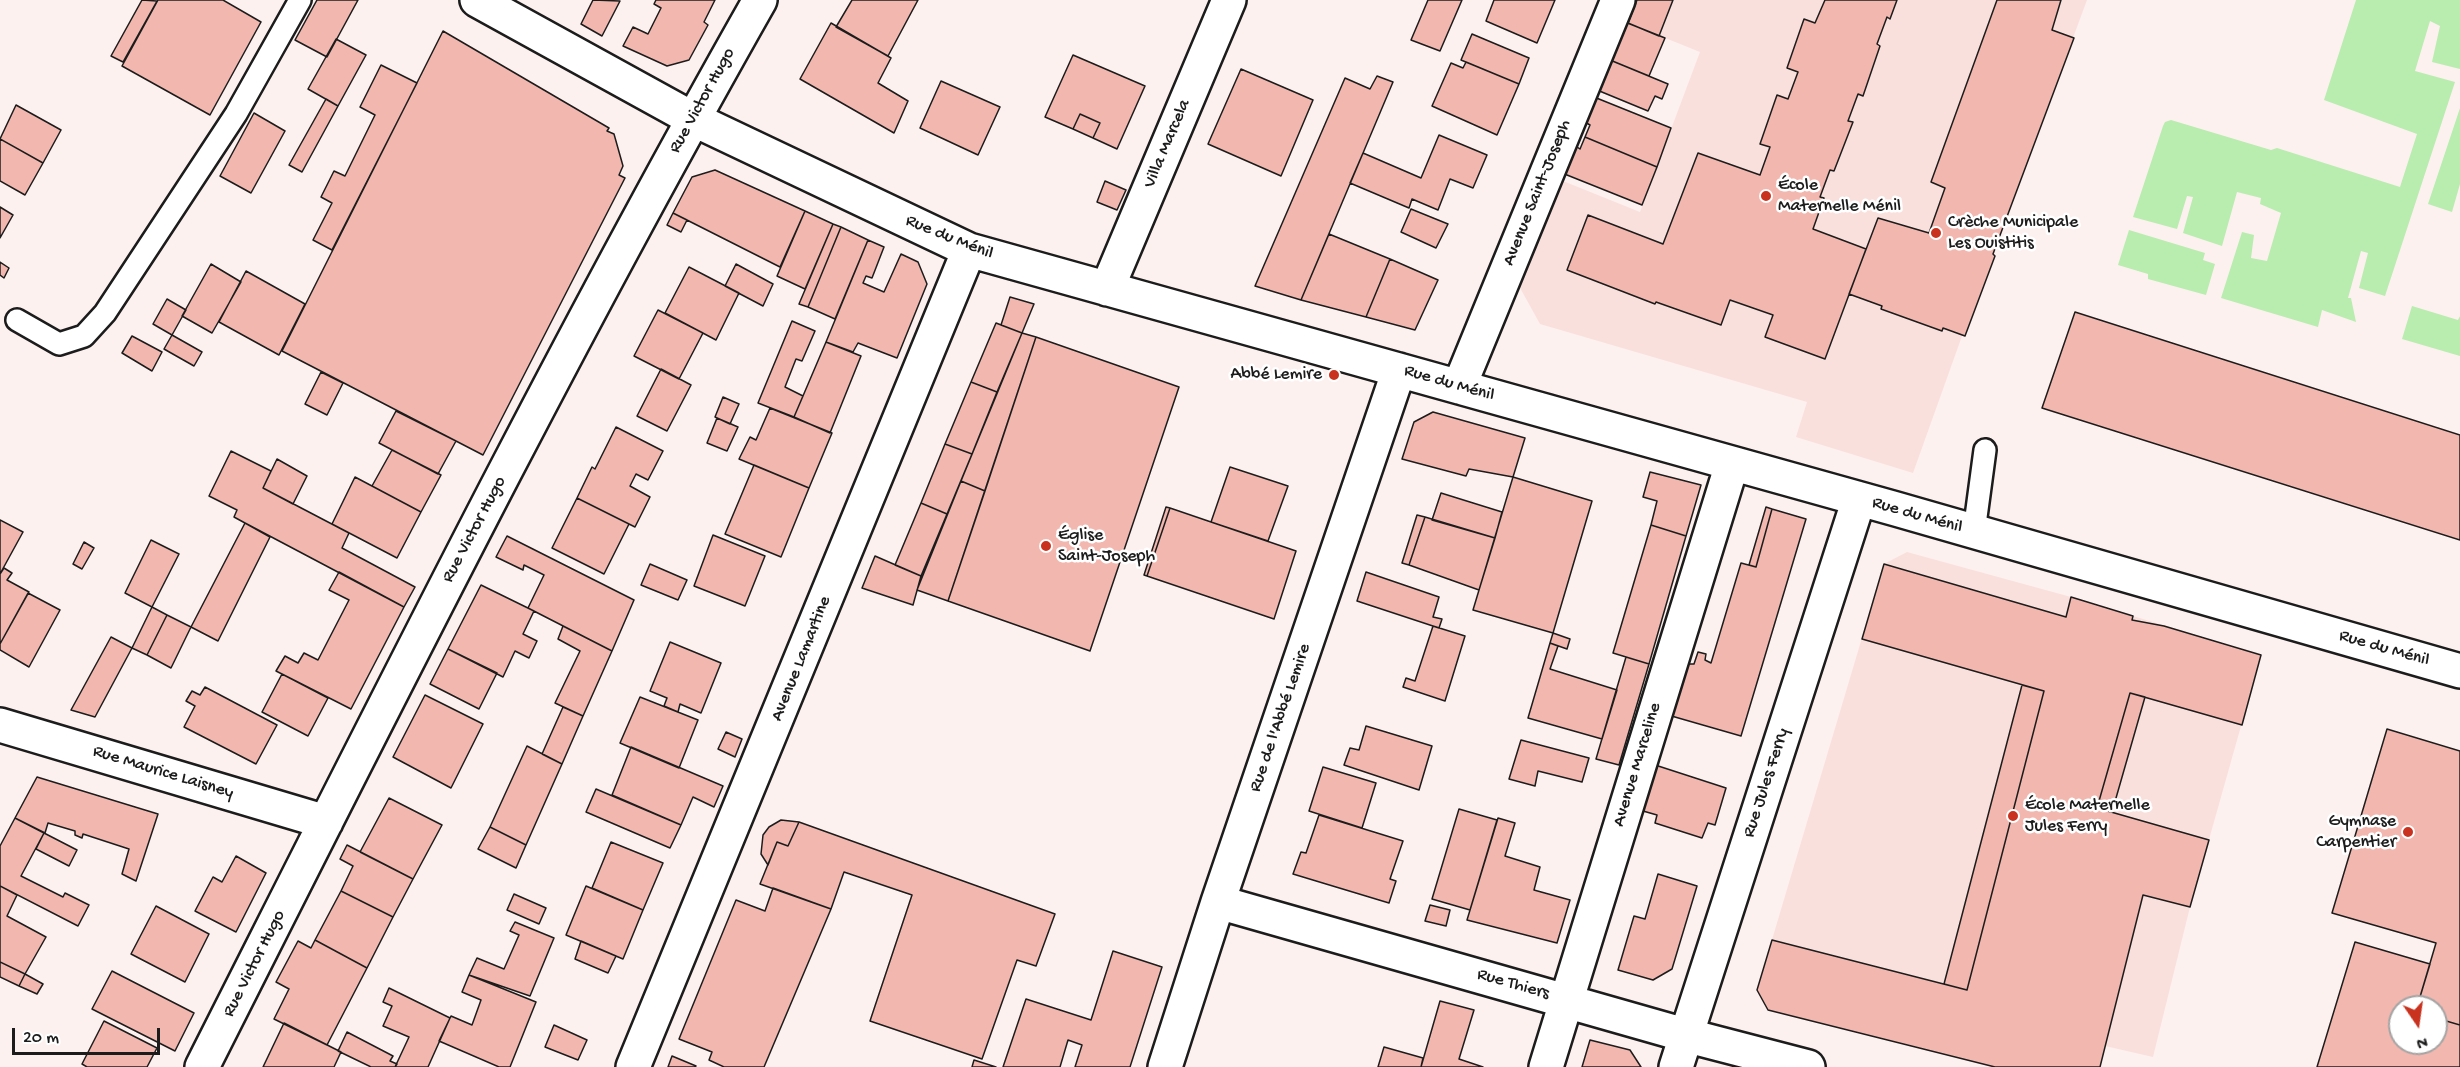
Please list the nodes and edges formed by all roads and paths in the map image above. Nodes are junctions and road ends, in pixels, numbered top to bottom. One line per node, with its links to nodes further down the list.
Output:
1 (300, 0): 9 (lane)
2 (477, 0): 6 (street, Rue du Ménil)
3 (760, 0): 6 (street, Rue Victor Hugo)
4 (1229, 0): 8 (street, Villa Marcela)
5 (1618, 0): 11 (street, Avenue Saint-Joseph)
6 (693, 119): 7 (street, Rue du Ménil); 18 (street, Rue Victor Hugo)
7 (969, 250): 8 (street, Rue du Ménil); 23 (street, Avenue Lamartine)
8 (1107, 289): 10 (street, Rue du Ménil)
9 (17, 320)
10 (1399, 370): 11 (street, Rue du Ménil); 19 (street, Rue de l'Abbé Lemire)
11 (1459, 387): 13 (street, Rue du Ménil)
12 (1985, 450): 15 (lane)
13 (1732, 464): 14 (street, Rue du Ménil); 20 (street, Avenue Marceline)
14 (1859, 500): 15 (street, Rue du Ménil); 21 (street, Rue Jules Ferry)
15 (1974, 532): 16 (street, Rue du Ménil)
16 (2460, 671)
17 (0, 724): 18 (street, Rue Maurice Laisney)
18 (326, 822): 22 (street, Rue Victor Hugo)
19 (1218, 902): 20 (street, Rue Thiers); 24 (street, Rue de l'Abbé Lemire)
20 (1565, 1000): 21 (street, Rue Thiers); 25 (street, Avenue Marceline)
21 (1685, 1035): 26 (street, Rue Jules Ferry); 27 (street, Rue Thiers)
22 (202, 1067)
23 (633, 1067)
24 (1165, 1067)
25 (1546, 1067)
26 (1676, 1067)
27 (1808, 1067)

